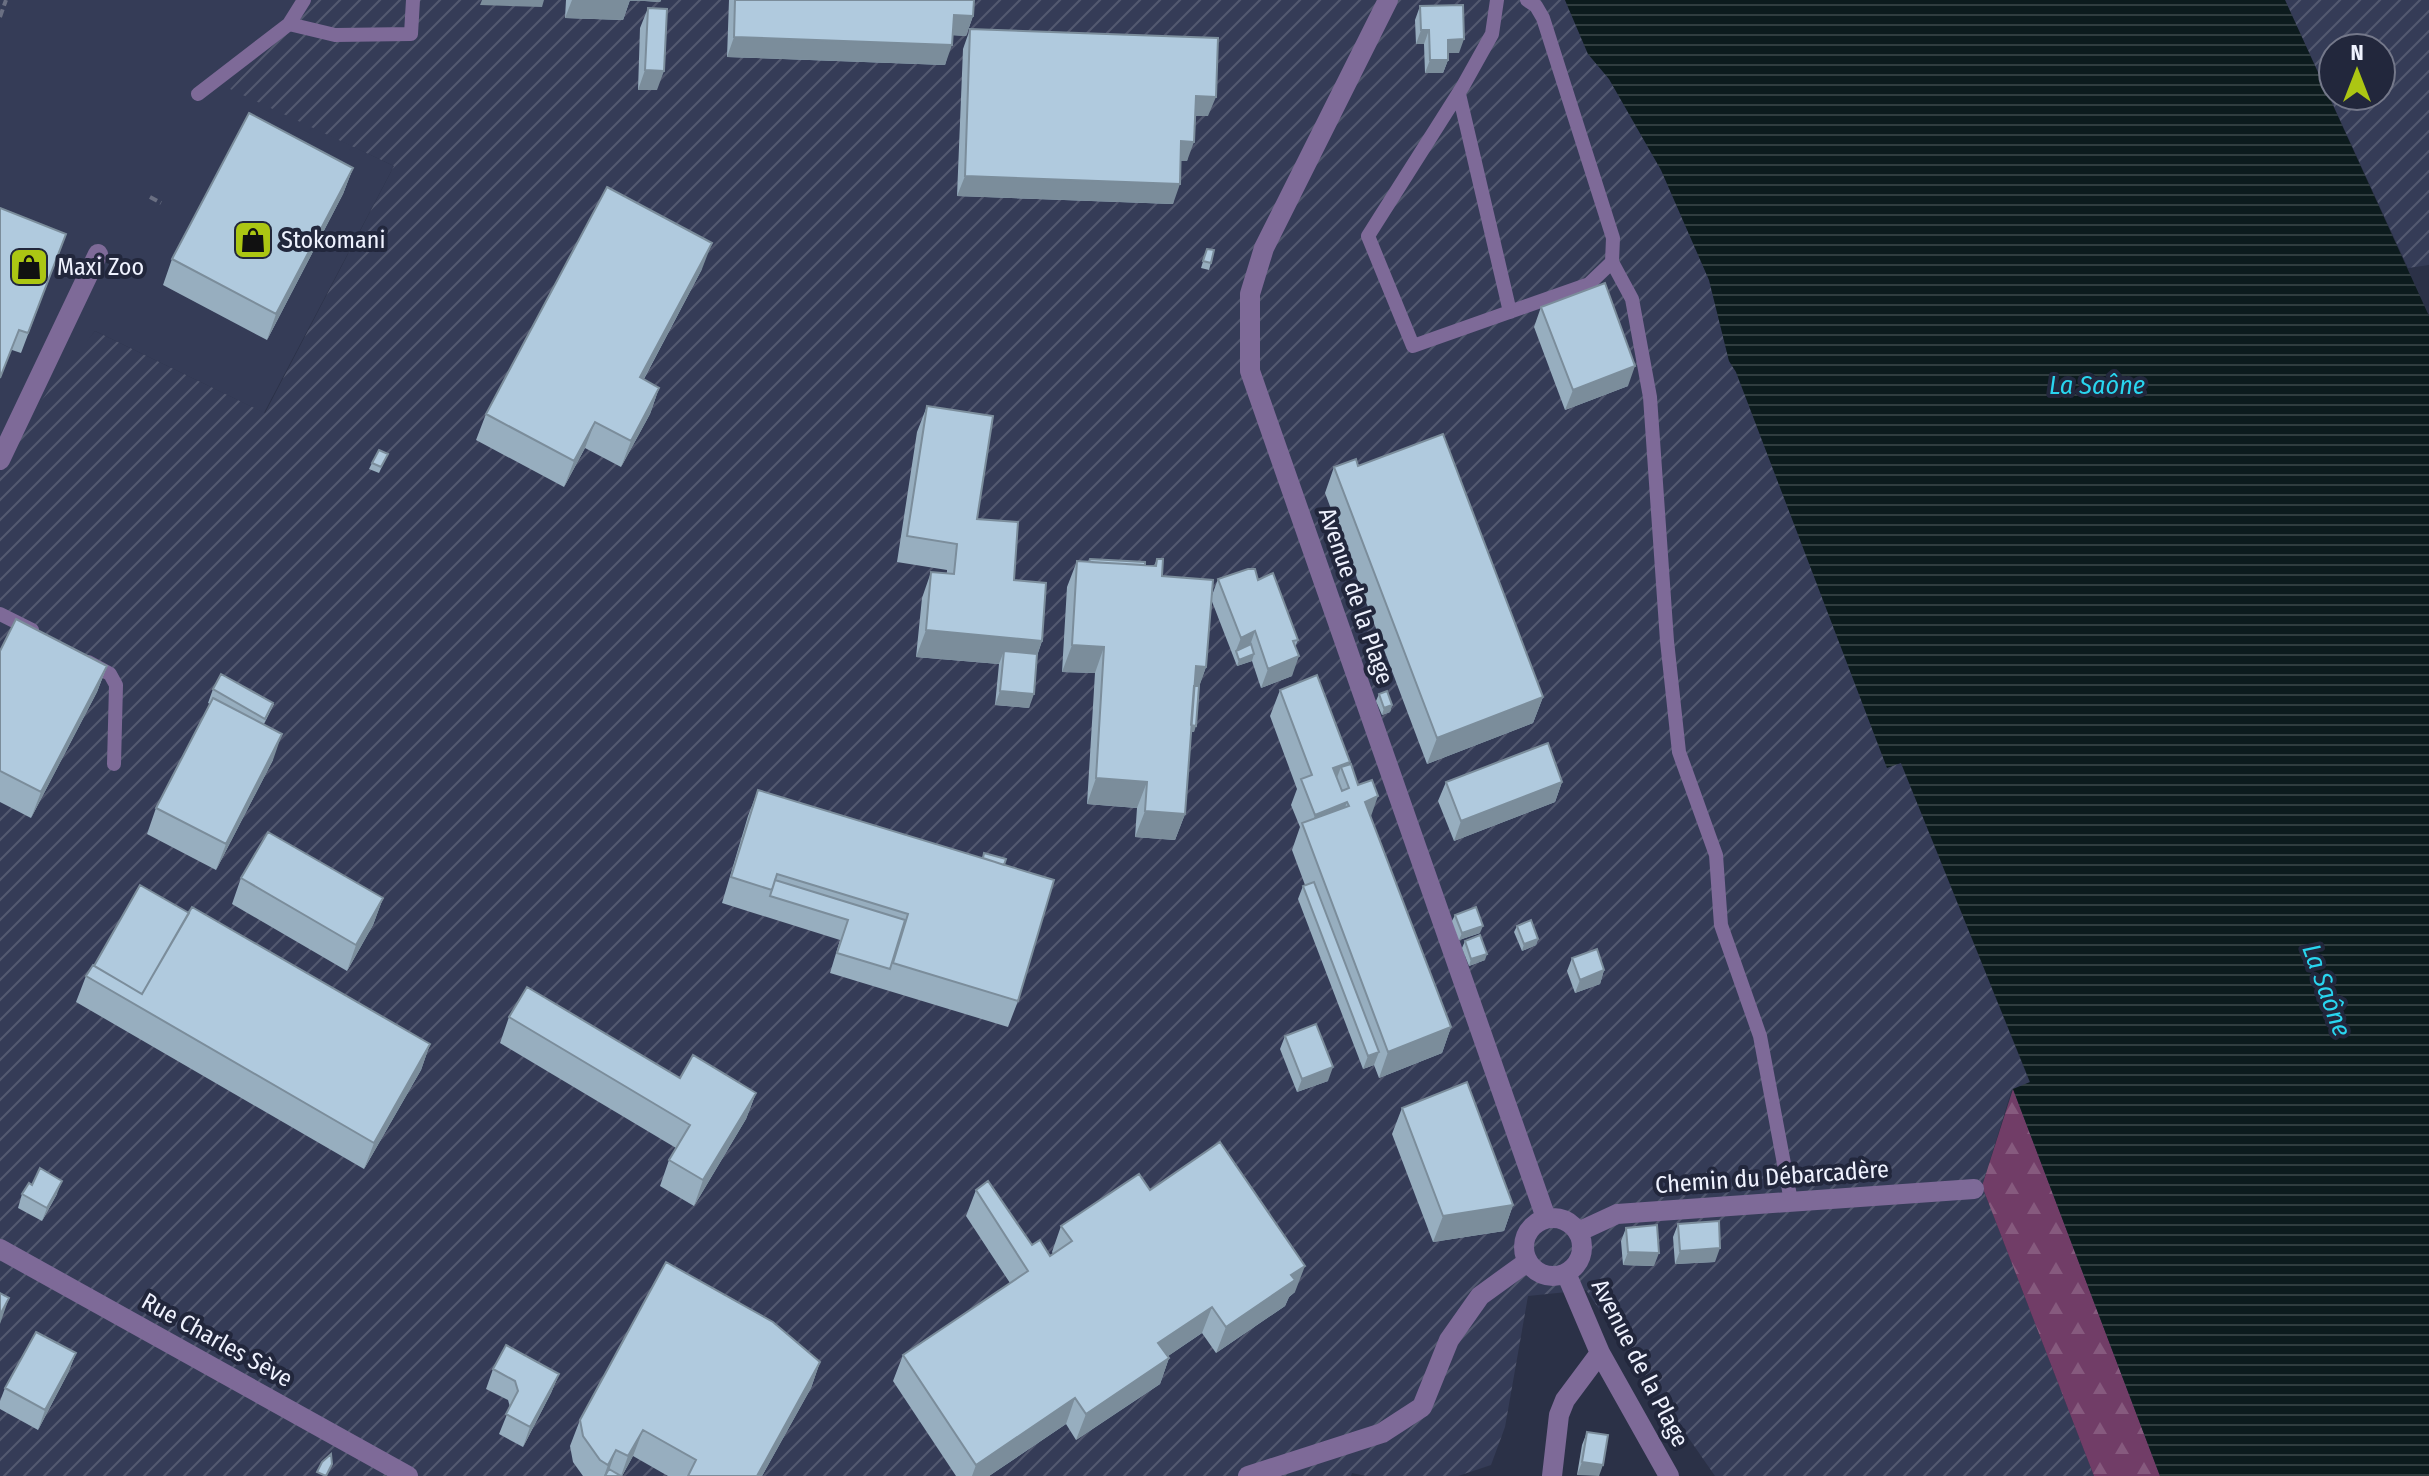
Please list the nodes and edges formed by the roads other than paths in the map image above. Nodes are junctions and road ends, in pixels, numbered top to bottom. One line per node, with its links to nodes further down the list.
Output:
1 (304, 0): 6 (lane)
2 (413, 0): 6 (lane)
3 (1388, 0): 19 (street, Avenue de la Plage)
4 (1497, 0): 8 (lane)
5 (1527, 0): 10 (lane)
6 (289, 24): 7 (lane)
7 (198, 94)
8 (1459, 94): 11 (lane); 11 (lane)
9 (98, 254): 12 (street)
10 (1612, 262): 11 (lane); 18 (lane)
11 (1510, 312)
12 (0, 460)
13 (0, 614): 14 (lane)
14 (40, 635)
15 (78, 656): 16 (lane)
16 (114, 764)
17 (1974, 1189): 18 (street, Chemin du Débarcadère)
18 (1791, 1201): 20 (street, Chemin du Débarcadère)
19 (1546, 1218): 20 (street); 22 (street)
20 (1578, 1232): 23 (street)
21 (0, 1249): 25 (street, Rue Charles Sève)
22 (1527, 1262): 23 (street); 26 (street)
23 (1566, 1273): 24 (street, Avenue de la Plage)
24 (1600, 1353): 27 (street); 28 (street, Avenue de la Plage)
25 (408, 1476)
26 (1248, 1476)
27 (1552, 1476)
28 (1669, 1476)

